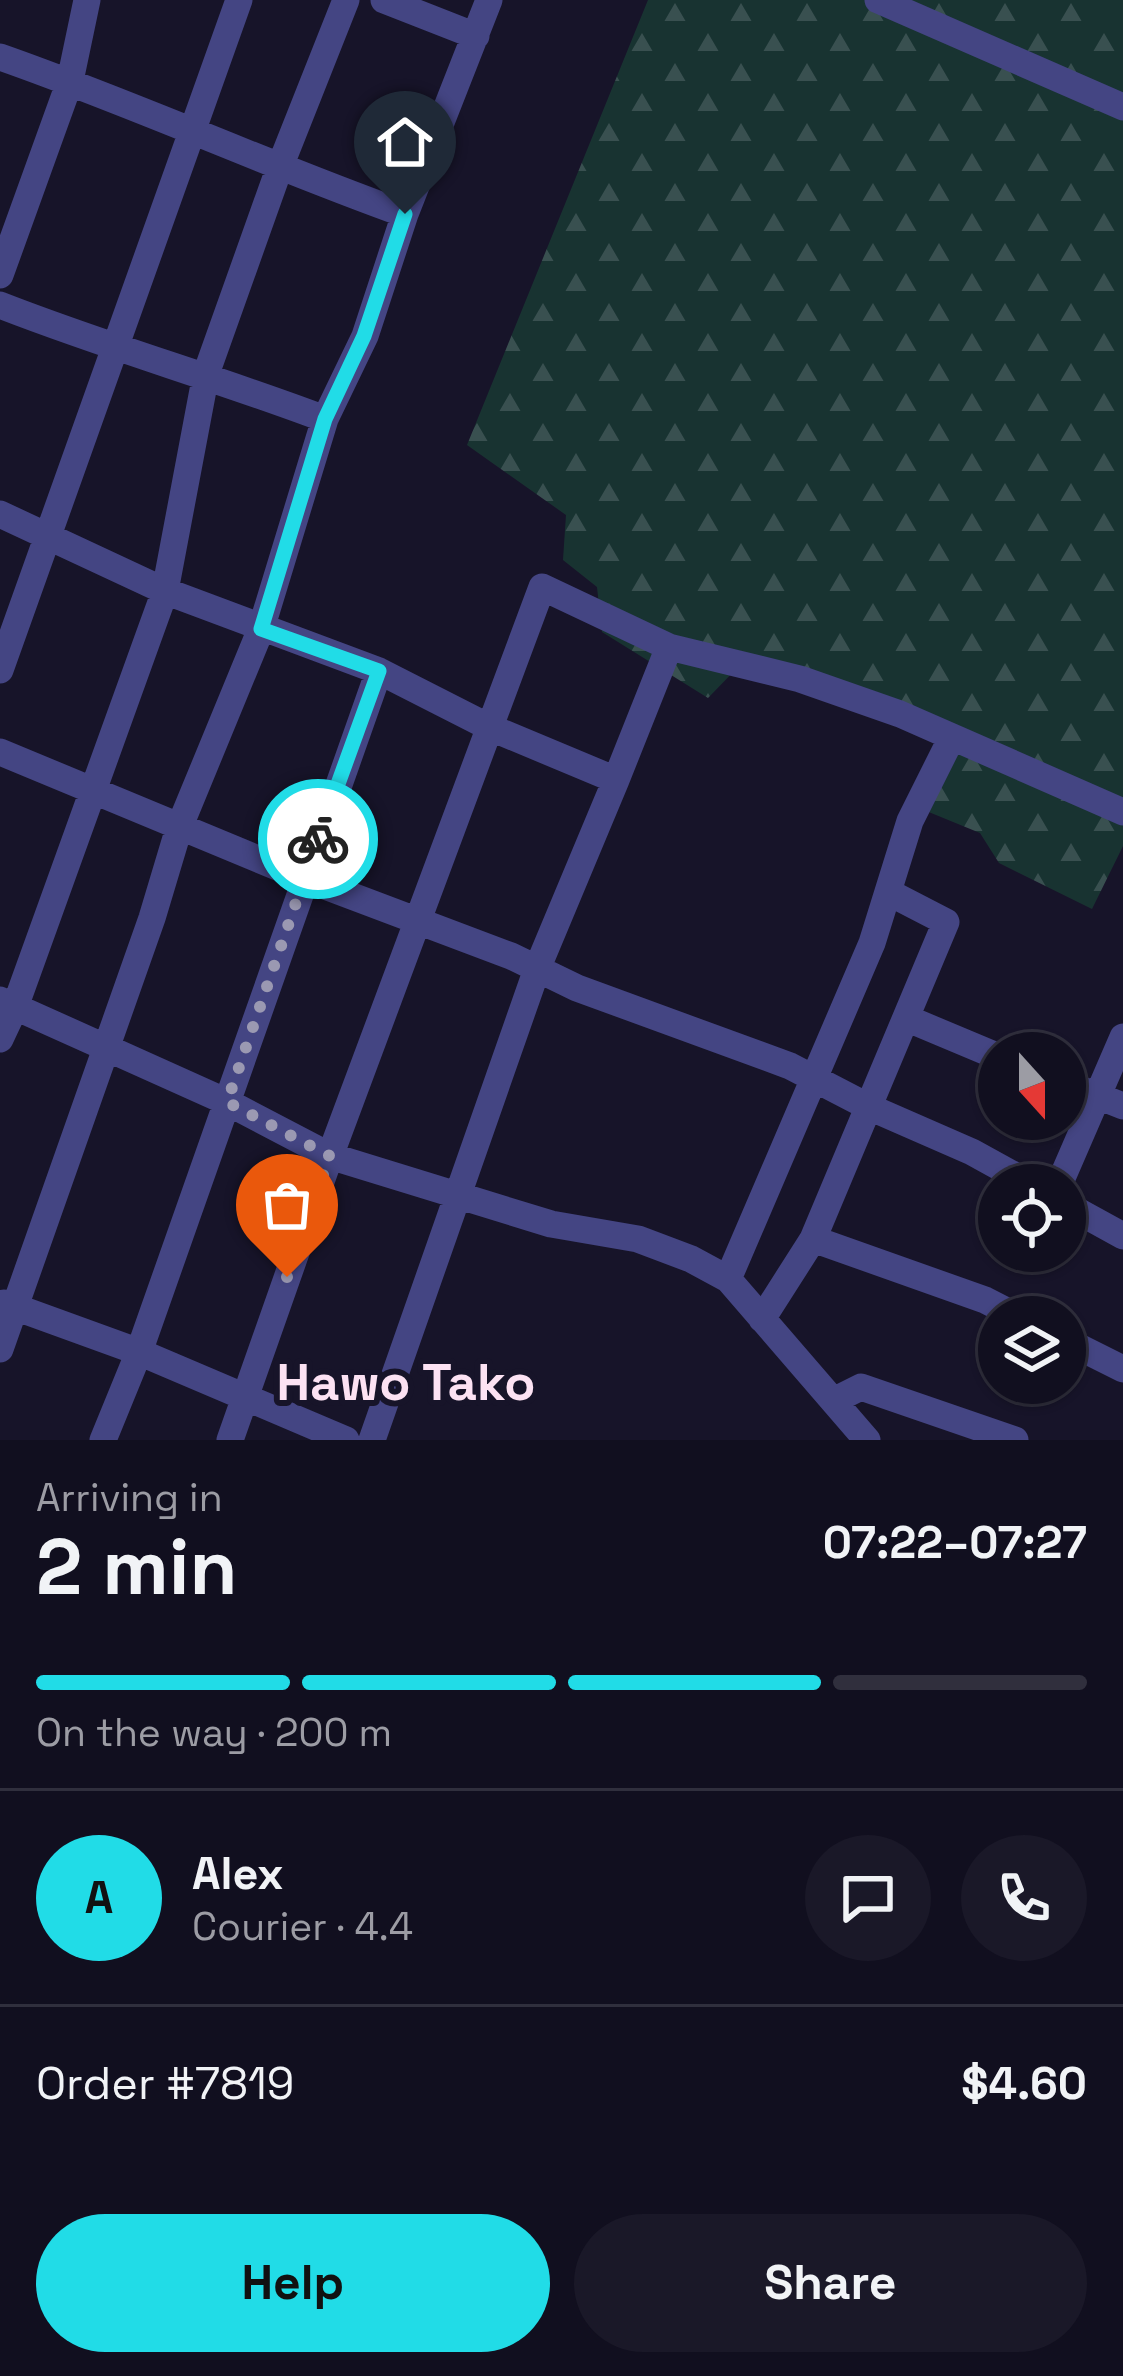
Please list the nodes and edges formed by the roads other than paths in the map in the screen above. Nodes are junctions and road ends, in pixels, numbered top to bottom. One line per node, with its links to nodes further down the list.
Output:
1 (87, 0): 9 (street)
2 (239, 0): 11 (street)
3 (346, 0): 12 (street)
4 (384, 0): 7 (street)
5 (489, 0): 7 (street)
6 (878, 0): 10 (street)
7 (476, 36): 13 (street)
8 (0, 57): 9 (street)
9 (70, 81): 11 (street); 14 (street)
10 (1123, 107)
11 (195, 129): 12 (street); 16 (street)
12 (279, 170): 13 (street); 17 (street)
13 (405, 214): 18 (street)
14 (0, 275)
15 (0, 305): 16 (street)
16 (113, 349): 17 (street); 20 (street)
17 (206, 374): 18 (street); 21 (street)
18 (325, 419): 22 (street)
19 (0, 514): 20 (street)
20 (48, 534): 21 (street); 24 (street)
21 (165, 591): 22 (street); 30 (street)
22 (261, 629): 25 (street); 32 (street)
23 (669, 646): 26 (street); 27 (street); 29 (street)
24 (0, 670)
25 (379, 671): 26 (street); 33 (street)
26 (490, 728): 29 (street); 35 (street)
27 (952, 736): 31 (street); 34 (street)
28 (0, 752): 30 (street)
29 (616, 780): 36 (street)
30 (93, 790): 32 (street); 37 (street)
31 (1123, 812)
32 (179, 828): 33 (street); 42 (street)
33 (304, 878): 35 (street); 45 (street)
34 (888, 892): 38 (street); 43 (street)
35 (417, 922): 36 (street); 47 (street)
36 (537, 969): 43 (street); 50 (street)
37 (8, 1004): 40 (street); 42 (street)
38 (906, 1018): 41 (street); 46 (street)
39 (1123, 1037): 44 (street)
40 (0, 1039)
41 (978, 1048)
42 (104, 1050): 45 (street); 56 (street)
43 (813, 1078): 46 (street); 54 (street)
44 (1110, 1101): 49 (street)
45 (227, 1102): 47 (street); 60 (street)
46 (869, 1107): 48 (street); 53 (street)
47 (330, 1156): 50 (street); 62 (street)
48 (993, 1164)
49 (1072, 1164)
50 (456, 1195): 54 (street); 67 (street)
51 (1086, 1216): 52 (street)
52 (1123, 1236)
53 (813, 1239): 55 (street); 57 (street)
54 (728, 1279): 57 (street)
55 (978, 1298)
56 (8, 1304): 58 (street); 60 (street)
57 (762, 1319): 63 (street)
58 (0, 1349)
59 (1086, 1350): 61 (street)
60 (140, 1352): 62 (street); 64 (street)
61 (1123, 1369)
62 (244, 1400): 65 (street); 66 (street)
63 (835, 1400): 68 (street); 69 (street)
64 (103, 1440)
65 (230, 1440)
66 (346, 1440)
67 (372, 1440)
68 (867, 1440)
69 (1015, 1440)

